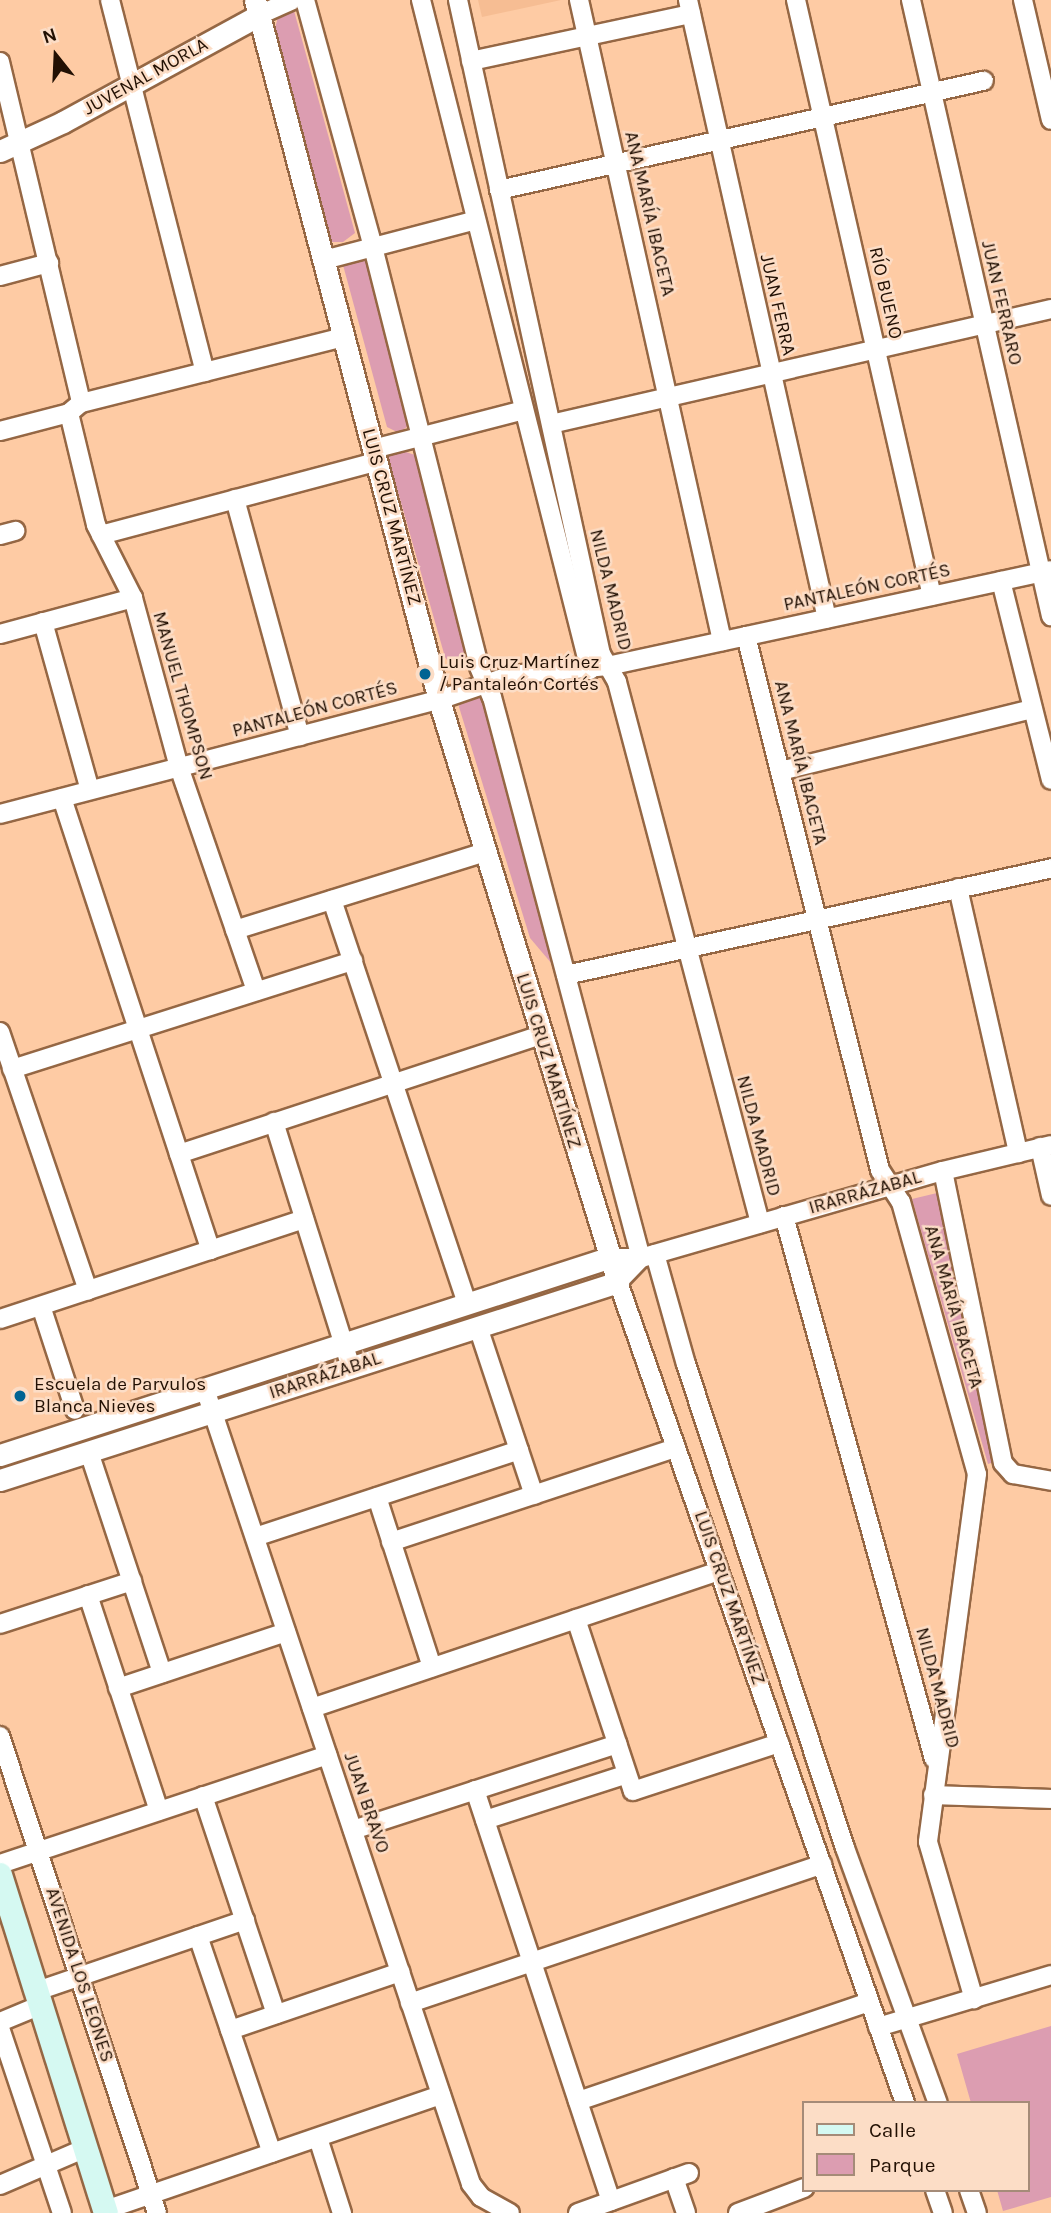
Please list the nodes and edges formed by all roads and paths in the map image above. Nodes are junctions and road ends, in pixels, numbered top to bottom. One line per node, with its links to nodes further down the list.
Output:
1 (110, 0): 17 (street)
2 (292, 0): 11 (street, JUVENAL MORLA)
3 (305, 0): 27 (street, LUIS CRUZ MARTÍNEZ)
4 (421, 0): 26 (street, NILDA MADRID)
5 (458, 0): 13 (street, NILDA MADRID)
6 (579, 0): 12 (street, ANA MARÍA IBACETA)
7 (796, 0): 19 (street, RÍO BUENO)
8 (911, 0): 18 (street, JUAN FERRARO)
9 (1023, 0): 15 (street)
10 (689, 7): 12 (street); 21 (street, JUAN FERRA)
11 (257, 8): 17 (street, JUVENAL MORLA); 28 (street, LUIS CRUZ MARTÍNEZ)
12 (587, 36): 13 (street); 24 (street, ANA MARÍA IBACETA)
13 (471, 61): 25 (street, NILDA MADRID)
14 (0, 62): 22 (street, MANUEL THOMPSON)
15 (1045, 66): 20 (street)
16 (984, 80): 18 (street)
17 (131, 84): 22 (street, JUVENAL MORLA); 35 (street)
18 (932, 92): 19 (street); 32 (street, JUAN FERRARO)
19 (823, 117): 21 (street); 34 (street, RÍO BUENO)
20 (1051, 120)
21 (719, 140): 24 (street); 36 (street, JUAN FERRA)
22 (21, 143): 23 (street, JUVENAL MORLA); 29 (street, MANUEL THOMPSON)
23 (0, 151)
24 (616, 164): 25 (street); 37 (street, ANA MARÍA IBACETA)
25 (499, 190): 40 (street, NILDA MADRID)
26 (476, 220): 27 (street); 39 (street, NILDA MADRID)
27 (373, 247): 28 (street); 42 (street, LUIS CRUZ MARTÍNEZ)
28 (324, 260): 33 (street, LUIS CRUZ MARTÍNEZ)
29 (49, 263): 30 (street); 38 (street, MANUEL THOMPSON)
30 (0, 276)
31 (1051, 309): 32 (street)
32 (985, 325): 34 (street); 46 (street, JUAN FERRARO)
33 (344, 337): 35 (street); 43 (street, LUIS CRUZ MARTÍNEZ)
34 (876, 349): 36 (street); 48 (street, RÍO BUENO)
35 (205, 372): 38 (street)
36 (771, 374): 37 (street); 51 (street, JUAN FERRA)
37 (668, 397): 40 (street); 55 (street, ANA MARÍA IBACETA)
38 (75, 408): 41 (street); 45 (street, MANUEL THOMPSON)
39 (524, 410): 42 (street); 56 (street, NILDA MADRID)
40 (551, 425): 56 (street, NILDA MADRID)
41 (0, 431)
42 (421, 436): 43 (street); 57 (street, LUIS CRUZ MARTÍNEZ)
43 (375, 455): 44 (street); 58 (street, LUIS CRUZ MARTÍNEZ)
44 (235, 499): 45 (street); 60 (street)
45 (101, 535): 49 (street, MANUEL THOMPSON)
46 (1046, 571): 47 (street, PANTALEÓN CORTÉS); 50 (street, JUAN FERRARO)
47 (1001, 581): 48 (street, PANTALEÓN CORTÉS); 59 (street)
48 (932, 596): 51 (street, PANTALEÓN CORTÉS)
49 (132, 598): 52 (street); 61 (street, MANUEL THOMPSON)
50 (1051, 616)
51 (827, 619): 54 (street, PANTALEÓN CORTÉS)
52 (43, 622): 53 (street); 64 (street)
53 (0, 634)
54 (746, 636): 55 (street, PANTALEÓN CORTÉS); 62 (street, ANA MARÍA IBACETA)
55 (722, 641): 56 (street, PANTALEÓN CORTÉS)
56 (599, 668): 57 (street, PANTALEÓN CORTÉS); 73 (street, NILDA MADRID)
57 (486, 681): 58 (street, PANTALEÓN CORTÉS); 75 (street, LUIS CRUZ MARTÍNEZ)
58 (439, 700): 60 (street, PANTALEÓN CORTÉS); 67 (street, LUIS CRUZ MARTÍNEZ)
59 (1033, 709): 62 (street); 63 (street)
60 (300, 736): 61 (street, PANTALEÓN CORTÉS)
61 (179, 767): 64 (street, PANTALEÓN CORTÉS); 72 (street, MANUEL THOMPSON)
62 (780, 771): 71 (street, ANA MARÍA IBACETA)
63 (1051, 780)
64 (90, 790): 65 (street, PANTALEÓN CORTÉS)
65 (62, 797): 66 (street, PANTALEÓN CORTÉS); 77 (street)
66 (0, 814)
67 (485, 852): 70 (street); 79 (street, LUIS CRUZ MARTÍNEZ)
68 (1051, 868): 69 (street)
69 (958, 888): 71 (street); 84 (street)
70 (332, 900): 72 (street); 74 (street)
71 (817, 919): 73 (street); 87 (street, ANA MARÍA IBACETA)
72 (235, 930): 76 (street, MANUEL THOMPSON)
73 (687, 948): 75 (street); 91 (street, NILDA MADRID)
74 (353, 961): 76 (street); 81 (street)
75 (566, 975): 93 (street, LUIS CRUZ MARTÍNEZ)
76 (256, 991): 77 (street)
77 (138, 1029): 80 (street); 85 (street)
78 (0, 1032): 80 (street)
79 (540, 1035): 81 (street); 94 (street, LUIS CRUZ MARTÍNEZ)
80 (12, 1069): 96 (street)
81 (394, 1083): 82 (street); 97 (street)
82 (274, 1122): 85 (street); 90 (street)
83 (1046, 1146): 84 (street, IRARRÁZABAL); 88 (street)
84 (1018, 1153): 86 (street, IRARRÁZABAL)
85 (179, 1154): 92 (street)
86 (943, 1171): 87 (street, IRARRÁZABAL); 111 (street)
87 (891, 1186): 89 (street, IRARRÁZABAL); 130 (street, ANA MARÍA IBACETA)
88 (1051, 1196)
89 (784, 1216): 91 (street, IRARRÁZABAL); 130 (street, NILDA MADRID)
90 (304, 1219): 92 (street); 101 (street)
91 (760, 1223): 93 (street, IRARRÁZABAL)
92 (211, 1250): 96 (street)
93 (648, 1256): 94 (street, IRARRÁZABAL); 95 (street, IRARRÁZABAL); 154 (street, LUIS CRUZ MARTÍNEZ)
94 (608, 1258): 95 (street, LUIS CRUZ MARTÍNEZ); 97 (street, IRARRÁZABAL)
95 (618, 1282): 100 (street, IRARRÁZABAL); 106 (street, LUIS CRUZ MARTÍNEZ)
96 (88, 1290): 98 (street)
97 (467, 1303): 101 (street, IRARRÁZABAL)
98 (41, 1306): 99 (street); 104 (street)
99 (0, 1319)
100 (478, 1327): 102 (street, IRARRÁZABAL); 107 (street)
101 (344, 1344): 102 (street); 103 (street, IRARRÁZABAL)
102 (351, 1368): 105 (street, IRARRÁZABAL)
103 (205, 1389): 105 (street, JUAN BRAVO); 109 (street, IRARRÁZABAL)
104 (75, 1410)
105 (213, 1412): 108 (street, IRARRÁZABAL); 114 (street, JUAN BRAVO)
106 (676, 1448): 112 (street); 116 (street, LUIS CRUZ MARTÍNEZ)
107 (519, 1450): 112 (street); 113 (street)
108 (89, 1452): 110 (street, IRARRÁZABAL); 117 (street)
109 (0, 1455)
110 (0, 1480)
111 (1051, 1480)
112 (534, 1495): 115 (street)
113 (377, 1497): 114 (street); 115 (street)
114 (255, 1538): 121 (street, JUAN BRAVO)
115 (391, 1542): 122 (street)
116 (719, 1571): 119 (street); 127 (street, LUIS CRUZ MARTÍNEZ)
117 (132, 1581): 118 (street); 123 (street)
118 (88, 1595): 120 (street); 124 (street)
119 (576, 1619): 122 (street); 128 (street)
120 (0, 1624)
121 (286, 1632): 123 (street); 125 (street, JUAN BRAVO)
122 (432, 1668): 125 (street)
123 (162, 1673): 124 (street)
124 (118, 1688): 136 (street)
125 (312, 1708): 129 (street, JUAN BRAVO)
126 (0, 1736): 139 (street, AVENIDA LOS LEONES)
127 (779, 1743): 131 (street); 141 (street, LUIS CRUZ MARTÍNEZ)
128 (617, 1744): 131 (street); 132 (street)
129 (327, 1755): 134 (street); 138 (street, JUAN BRAVO)
130 (936, 1765): 133 (street, ANA MARÍA IBACETA)
131 (630, 1782): 137 (street)
132 (475, 1790): 137 (street); 138 (street)
133 (933, 1795): 135 (street); 150 (street, ANA MARÍA IBACETA)
134 (203, 1796): 136 (street); 143 (street)
135 (1051, 1799)
136 (159, 1811): 139 (street)
137 (485, 1821): 145 (street)
138 (353, 1830): 146 (street, JUAN BRAVO)
139 (38, 1852): 140 (street); 148 (street, AVENIDA LOS LEONES)
140 (0, 1864)
141 (822, 1864): 145 (street); 151 (street, LUIS CRUZ MARTÍNEZ)
142 (0, 1875): 149 (main road)
143 (245, 1920): 144 (street); 153 (street)
144 (198, 1936): 148 (street); 158 (street)
145 (532, 1962): 152 (street); 160 (street)
146 (400, 1972): 152 (street, JUAN BRAVO); 153 (street)
147 (1051, 1975): 150 (street)
148 (79, 1976): 149 (street); 171 (street, AVENIDA LOS LEONES)
149 (39, 1998): 155 (street); 164 (main road)
150 (974, 1999): 154 (street)
151 (869, 2002): 156 (street, LUIS CRUZ MARTÍNEZ); 160 (street)
152 (410, 2003): 159 (street, JUAN BRAVO)
153 (276, 2014): 158 (street)
154 (908, 2018): 156 (street); 162 (street, LUIS CRUZ MARTÍNEZ)
155 (0, 2022)
156 (878, 2027): 161 (street, LUIS CRUZ MARTÍNEZ)
157 (0, 2028): 166 (street)
158 (230, 2030): 165 (street)
159 (441, 2095): 163 (street); 177 (street, JUAN BRAVO)
160 (578, 2101): 172 (street)
161 (904, 2101)
162 (937, 2101)
163 (318, 2138): 165 (street); 176 (street)
164 (86, 2148): 166 (street); 173 (main road)
165 (272, 2153): 171 (street)
166 (46, 2165): 167 (street); 174 (street)
167 (0, 2185)
168 (802, 2189): 180 (street)
169 (936, 2192): 181 (street)
170 (970, 2192): 182 (street)
171 (151, 2195): 173 (street); 175 (street, AVENIDA LOS LEONES)
172 (611, 2201): 178 (street); 179 (street)
173 (106, 2212)
174 (62, 2213)
175 (158, 2213)
176 (342, 2213)
177 (510, 2213)
178 (578, 2213)
179 (686, 2213)
180 (738, 2213)
181 (943, 2213)
182 (977, 2213)

